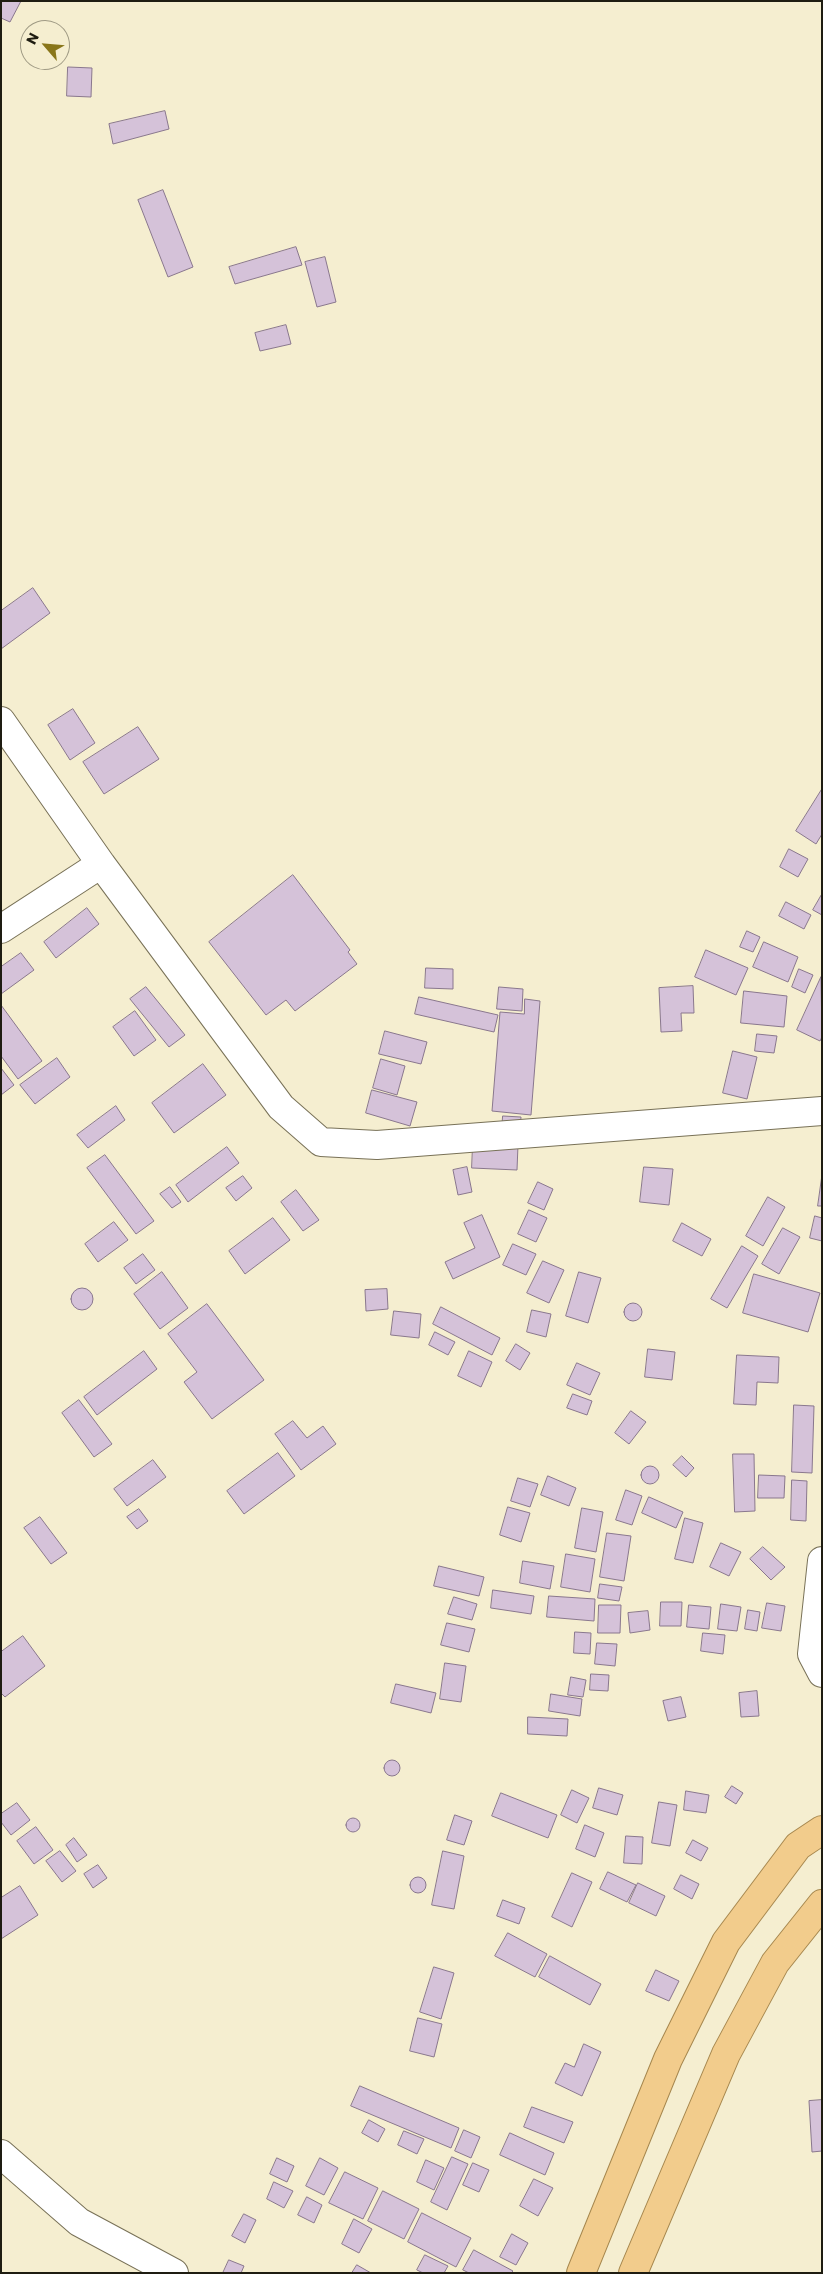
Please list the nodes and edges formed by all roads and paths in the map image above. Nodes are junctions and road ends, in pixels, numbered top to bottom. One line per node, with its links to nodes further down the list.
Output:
1 (1, 721): 2 (street)
2 (101, 864): 3 (street); 4 (street)
3 (1, 930)
4 (822, 1111)
5 (822, 1561): 6 (street)
6 (822, 1673)
7 (822, 1830): 11 (highway)
8 (822, 1904): 12 (highway)
9 (1, 2154): 10 (street)
10 (174, 2273)
11 (581, 2273)
12 (632, 2273)

